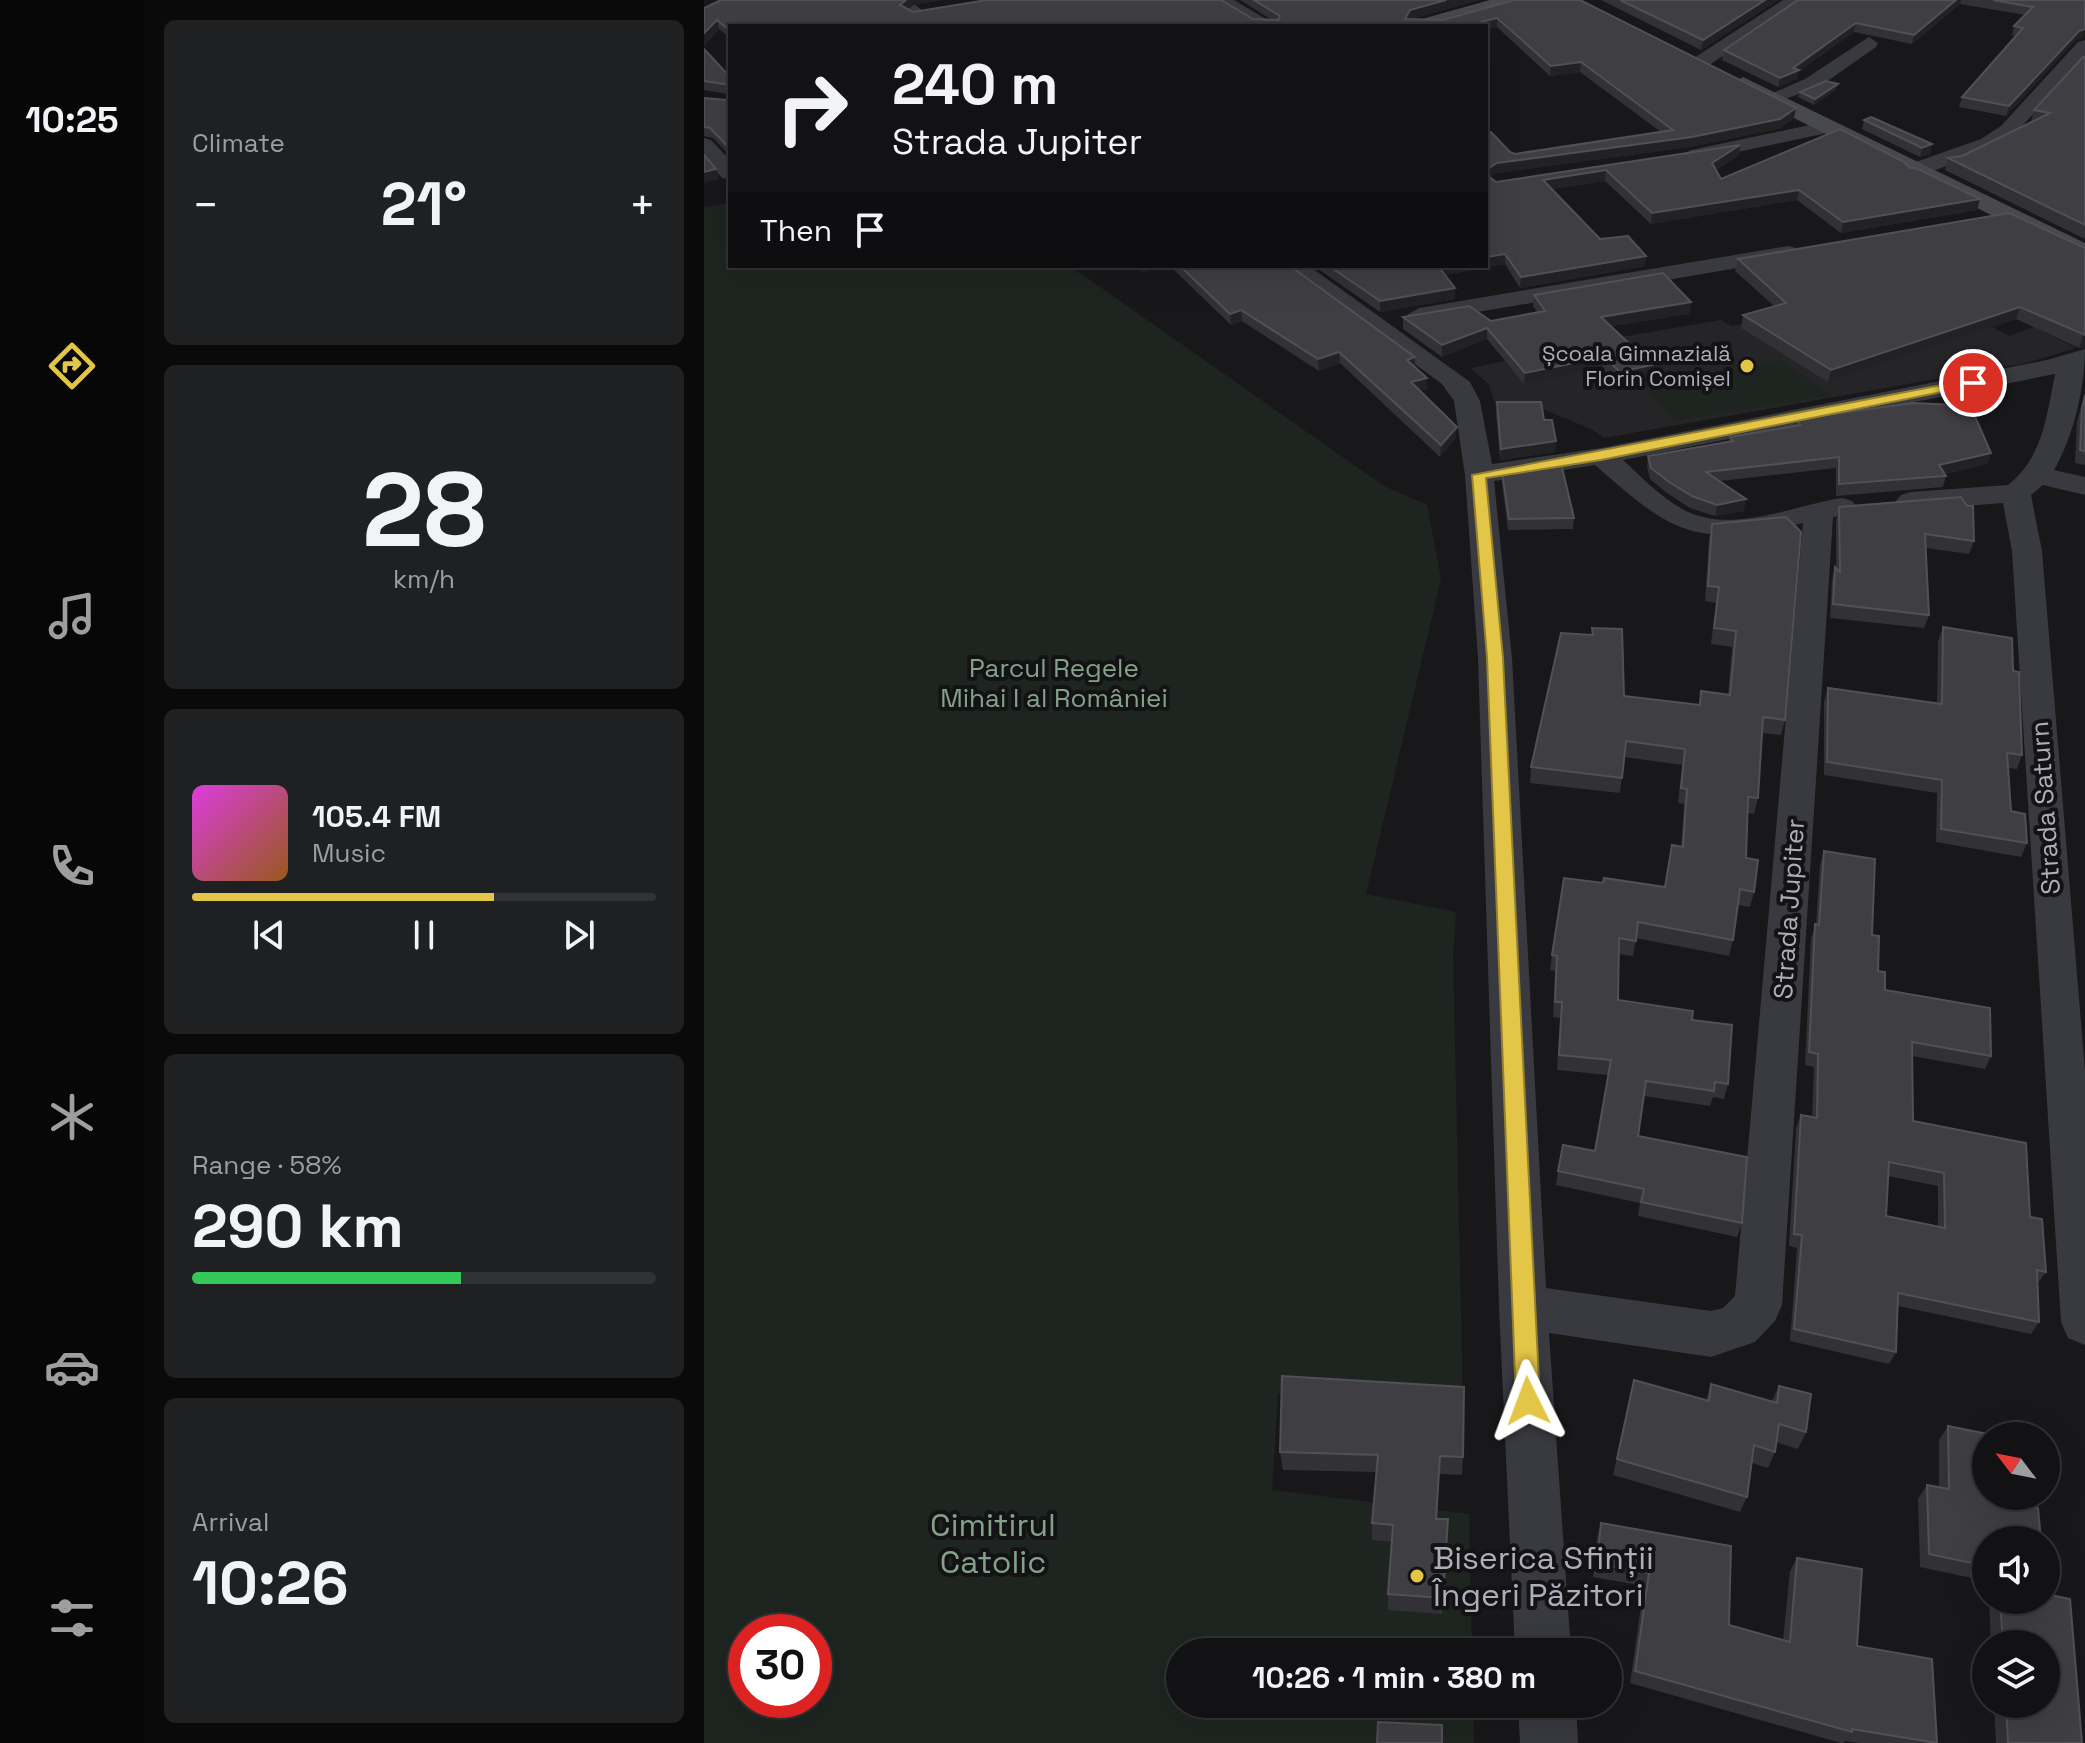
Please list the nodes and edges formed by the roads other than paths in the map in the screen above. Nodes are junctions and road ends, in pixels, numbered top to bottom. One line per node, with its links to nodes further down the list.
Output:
1 (897, 0): 5 (street)
2 (1221, 0): 6 (street)
3 (1513, 0): 7 (main road)
4 (1795, 0): 11 (street)
5 (937, 17)
6 (1265, 24)
7 (1425, 24)
8 (1869, 43): 12 (street)
9 (2085, 46): 16 (street)
10 (1673, 48): 11 (main road)
11 (1701, 62): 12 (main road)
12 (1771, 98): 13 (main road)
13 (1829, 127): 15 (street); 16 (main road)
14 (704, 144): 17 (street)
15 (1676, 158)
16 (1915, 170): 18 (main road)
17 (728, 171)
18 (2005, 215): 19 (street); 21 (main road)
19 (1965, 222)
20 (1814, 249): 23 (street)
21 (2085, 253)
22 (1296, 268): 23 (street)
23 (1376, 323): 26 (street)
24 (2078, 359): 25 (street); 27 (street)
25 (1601, 456): 26 (street); 29 (street)
26 (1479, 475): 30 (street)
27 (2028, 484): 28 (street); 29 (street); 31 (street, Strada Saturn)
28 (2085, 486)
29 (1819, 509): 30 (street, Strada Jupiter)
30 (1523, 1307): 32 (street)
31 (2085, 1322)
32 (1542, 1638)
33 (1548, 1718): 34 (street)
34 (1549, 1743)

